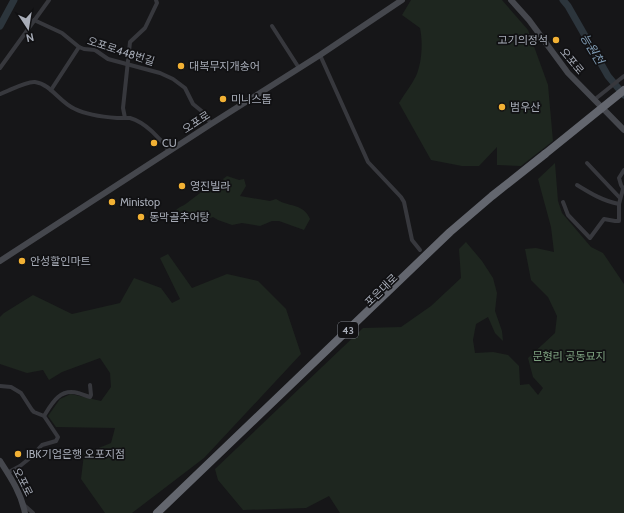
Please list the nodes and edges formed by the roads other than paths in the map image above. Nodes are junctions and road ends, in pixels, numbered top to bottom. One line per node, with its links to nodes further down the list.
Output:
1 (49, 0): 5 (street)
2 (156, 0): 9 (street)
3 (402, 0): 8 (street, 오포로)
4 (511, 0): 17 (street, 오포로)
5 (34, 20): 7 (street, 오포로448번길); 10 (street)
6 (272, 26): 11 (street)
7 (79, 46): 9 (street, 오포로448번길); 13 (street)
8 (320, 55): 11 (street, 오포로); 30 (street)
9 (127, 63): 18 (street); 19 (street, 오포로448번길)
10 (0, 68)
11 (300, 68): 19 (street, 오포로)
12 (624, 76): 17 (street)
13 (51, 90): 15 (street); 18 (street)
14 (624, 90): 22 (highway, 43, bridge)
15 (0, 94)
16 (624, 96): 22 (highway, 포은대로 / 43)
17 (594, 100): 20 (street, 오포로)
18 (125, 118): 21 (street)
19 (211, 124): 21 (street, 오포로)
20 (624, 130)
21 (169, 152): 31 (street, 오포로)
22 (546, 156): 40 (highway, 포은대로 / 43); 41 (highway, 포은대로 / 43)
23 (587, 163): 27 (street)
24 (624, 170): 26 (street)
25 (577, 185): 29 (street)
26 (623, 190): 27 (street)
27 (620, 198): 29 (street)
28 (563, 202): 29 (street)
29 (619, 204)
30 (420, 250)
31 (0, 261)
32 (90, 385): 34 (street)
33 (0, 386): 34 (street)
34 (44, 416): 36 (street)
35 (0, 461): 36 (street, 오포로)
36 (7, 473): 37 (street, 오포로)
37 (23, 504): 38 (street, 오포로); 39 (street)
38 (25, 513)
39 (33, 513)
40 (157, 513)
41 (163, 513)

